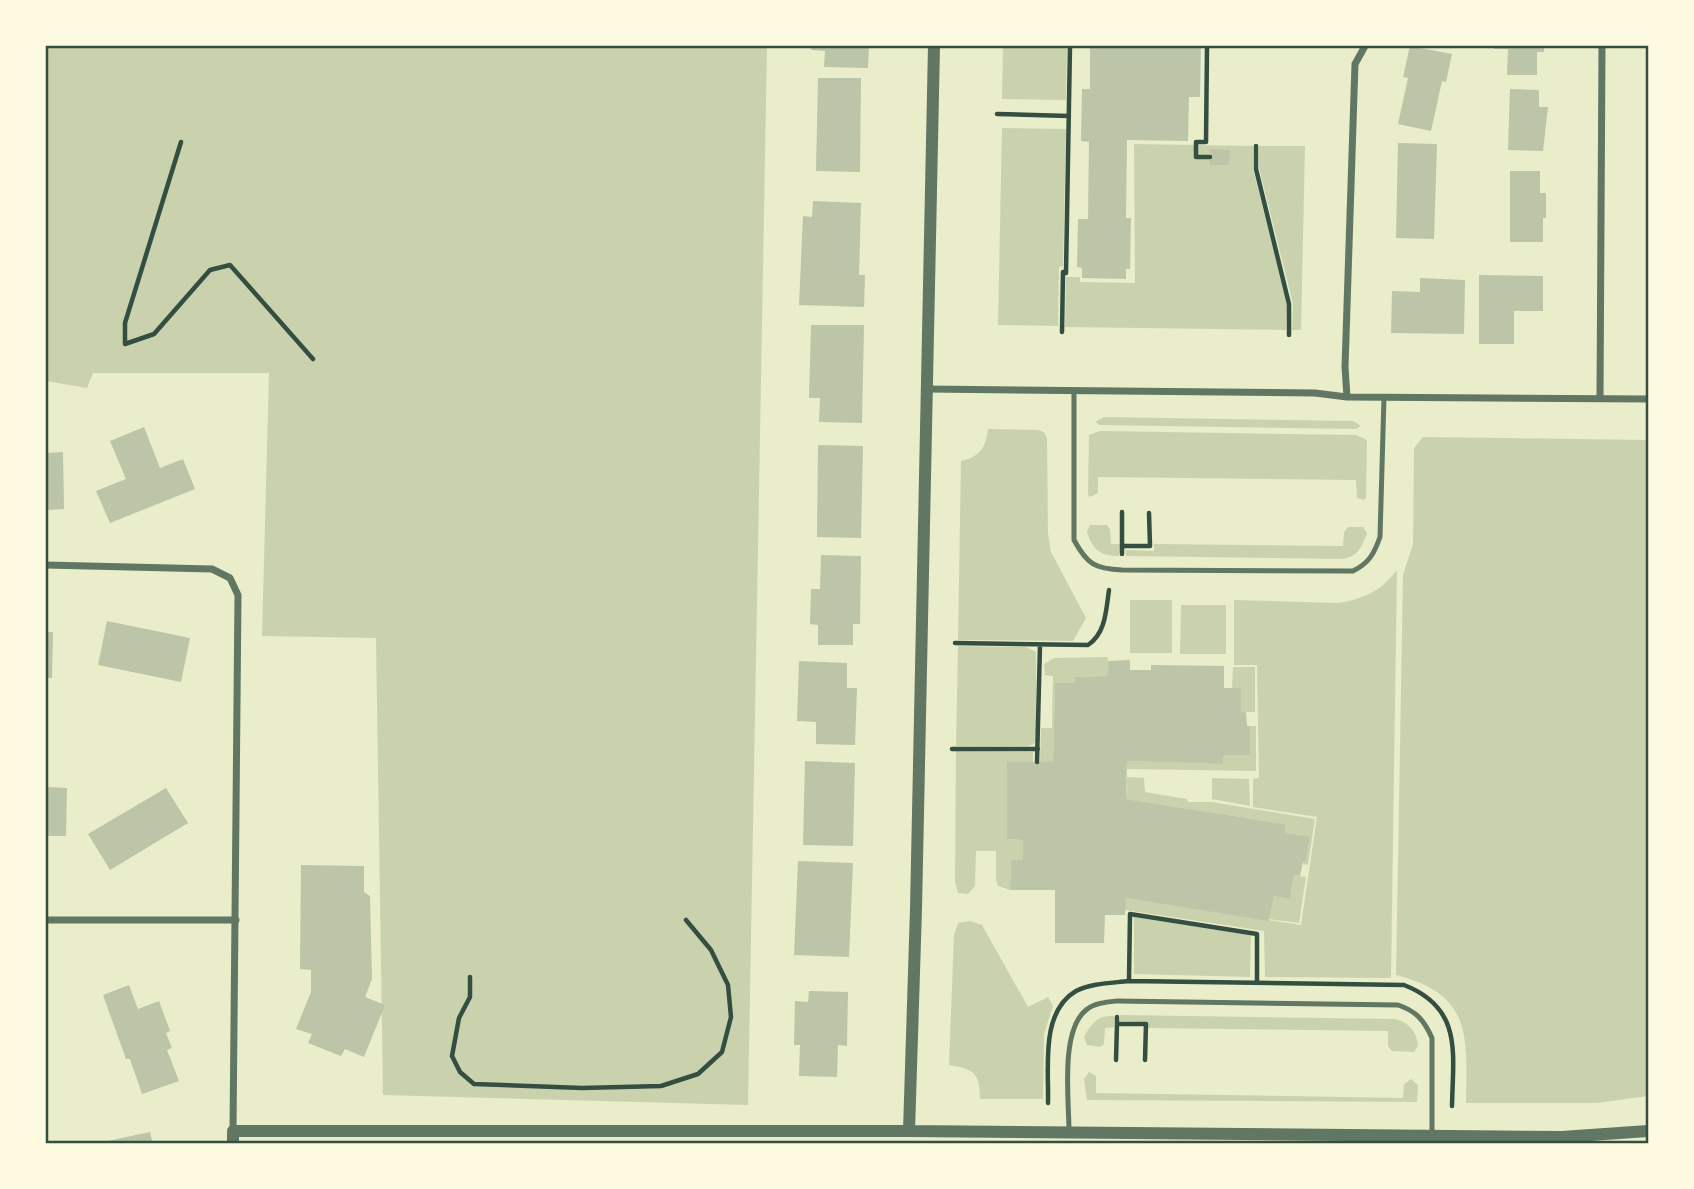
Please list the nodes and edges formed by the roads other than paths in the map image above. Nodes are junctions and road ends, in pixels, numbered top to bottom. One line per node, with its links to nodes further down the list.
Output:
1 (934, 46): 4 (street)
2 (1365, 46): 6 (street)
3 (1602, 46): 8 (street)
4 (927, 389): 5 (street); 13 (street)
5 (1074, 391): 6 (street); 7 (lane)
6 (1347, 397): 7 (street)
7 (1384, 397): 8 (street)
8 (1600, 398): 9 (street)
9 (1648, 399)
10 (46, 565): 12 (street)
11 (46, 920): 12 (street)
12 (236, 920): 17 (street)
13 (909, 1131): 15 (street); 17 (street)
14 (1648, 1131): 18 (street)
15 (1069, 1132): 16 (street); 16 (lane)
16 (1432, 1136): 18 (street)
17 (233, 1137)
18 (1562, 1140)

